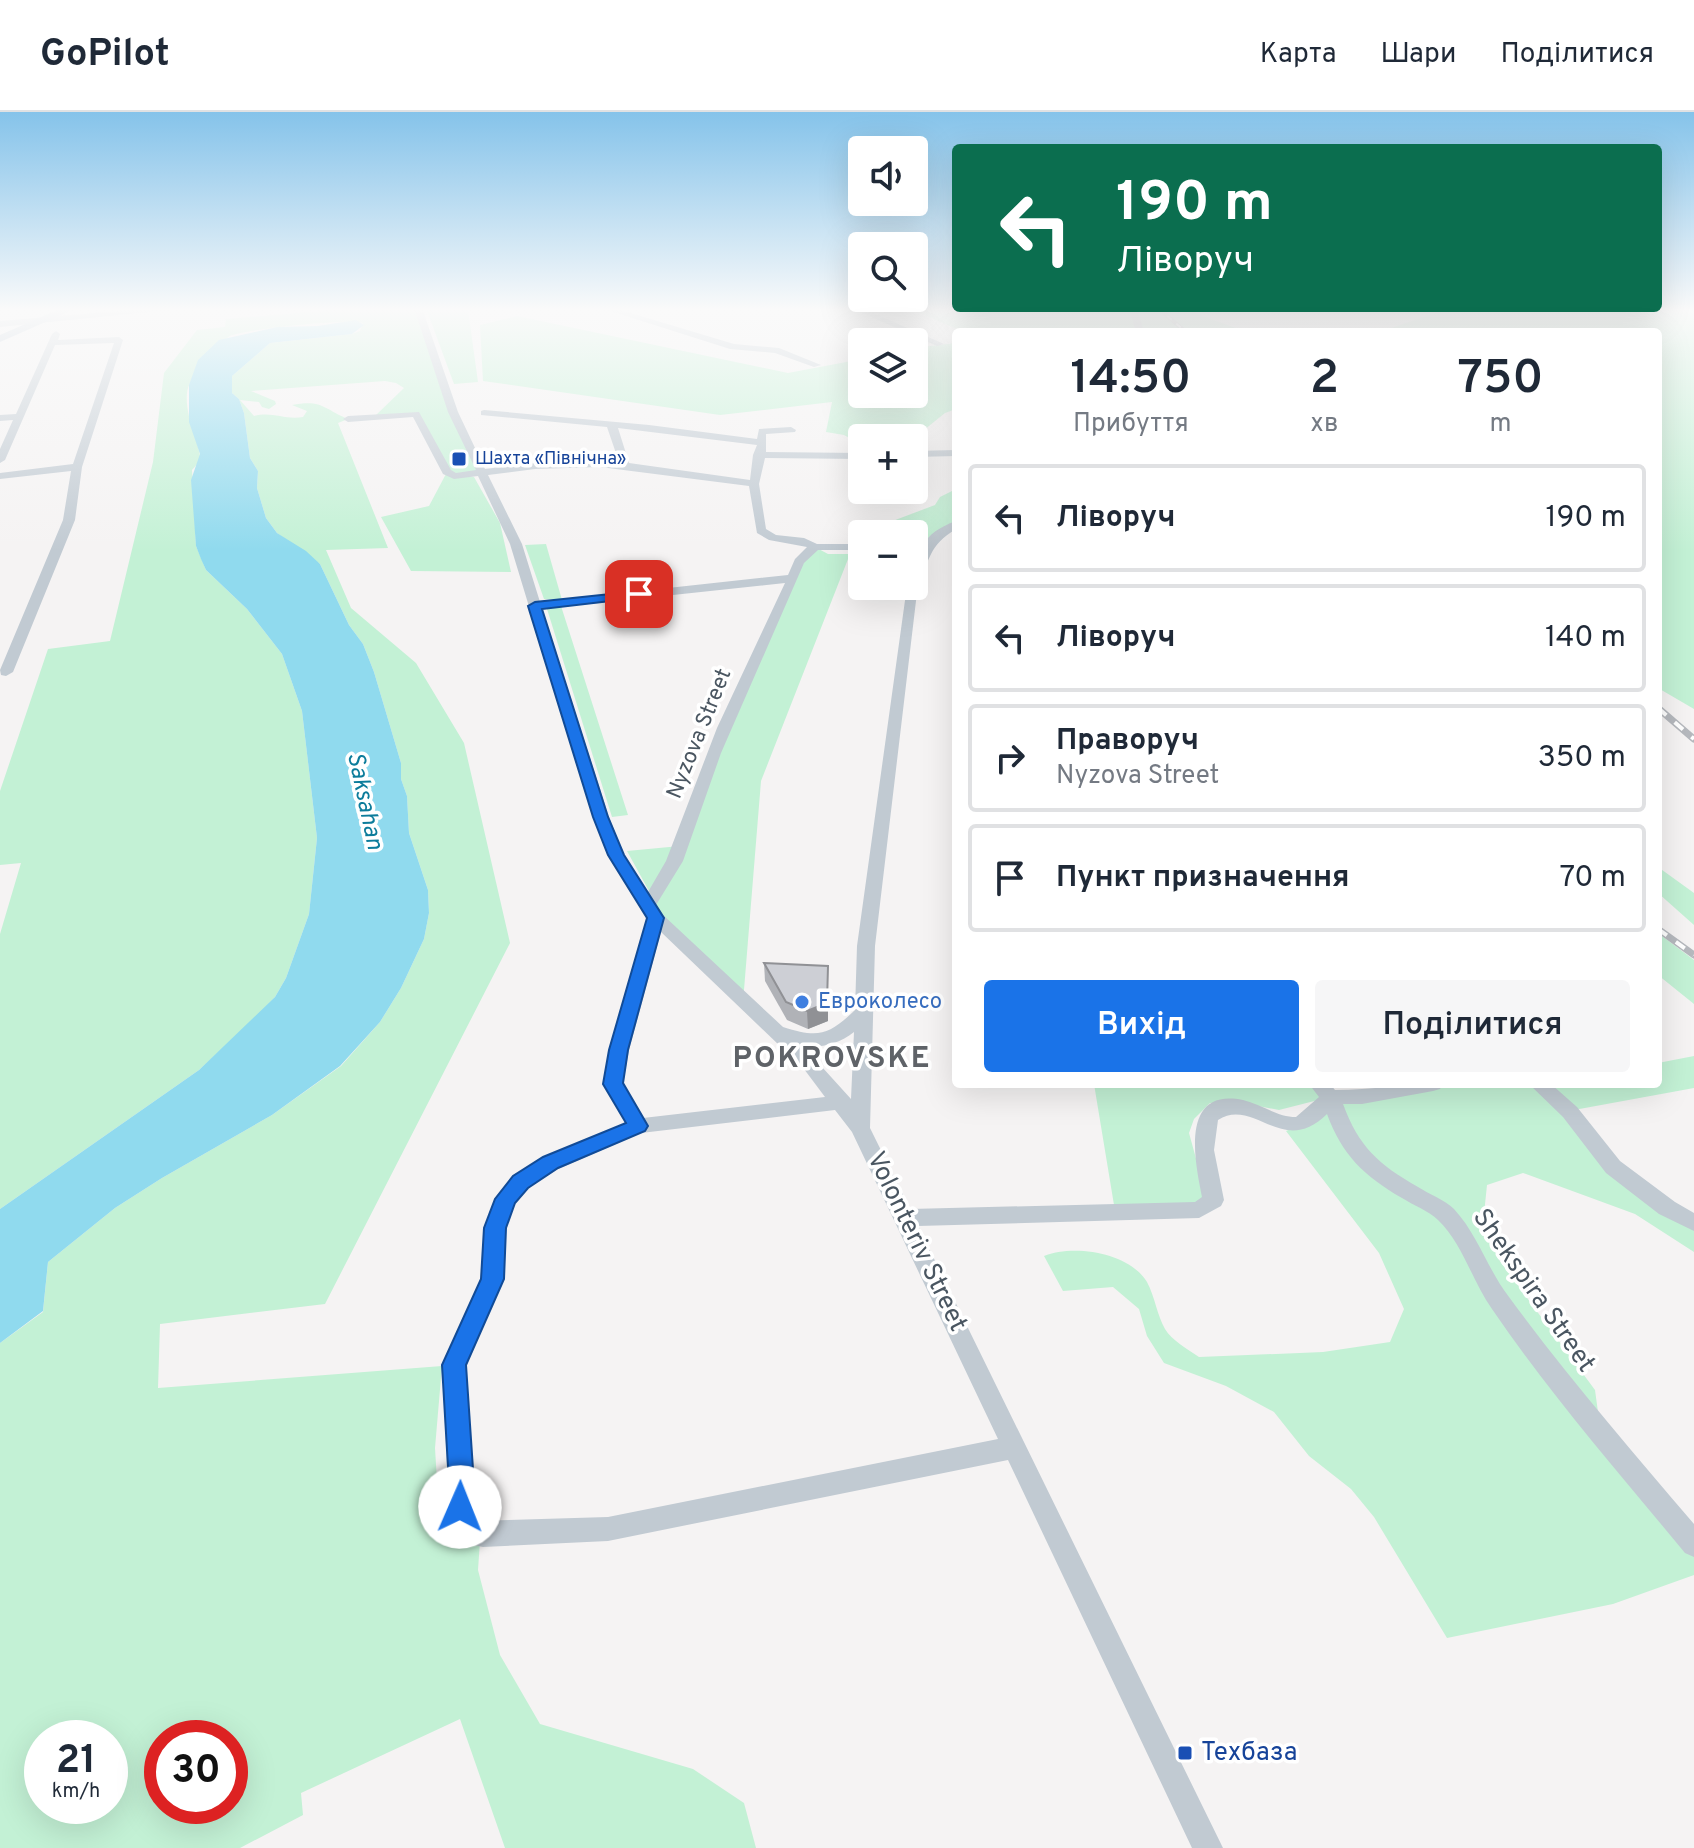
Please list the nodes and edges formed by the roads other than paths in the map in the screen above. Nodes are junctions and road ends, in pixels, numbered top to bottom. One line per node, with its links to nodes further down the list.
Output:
1 (32, 389): 5 (street)
2 (103, 389): 16 (street)
3 (445, 389): 17 (street)
4 (484, 413): 8 (street)
5 (21, 416): 6 (street); 11 (street)
6 (0, 418)
7 (348, 419): 17 (street)
8 (612, 426): 10 (street); 15 (street)
9 (791, 430): 10 (street)
10 (760, 449): 14 (street); 19 (street)
11 (2, 453)
12 (952, 453): 13 (street)
13 (928, 454)
14 (848, 455)
15 (625, 465): 17 (street); 19 (street)
16 (77, 467): 18 (street); 27 (street)
17 (484, 473): 26 (street)
18 (0, 476)
19 (754, 484): 22 (street)
20 (952, 526): 21 (street, Volonteriv Street)
21 (928, 544)
22 (815, 547): 23 (street); 24 (street, Nyzova Street)
23 (848, 547)
24 (793, 578): 26 (street); 30 (street, Nyzova Street)
25 (912, 600): 31 (street, Volonteriv Street)
26 (535, 606): 30 (street)
27 (19, 638): 28 (street); 29 (street)
28 (0, 640)
29 (6, 672)
30 (651, 912): 32 (street); 37 (street, Nyzova Street)
31 (861, 1014): 32 (street); 38 (street, Volonteriv Street)
32 (772, 1029): 36 (street)
33 (1411, 1088): 35 (street)
34 (1543, 1088): 40 (street)
35 (1325, 1091): 39 (street); 42 (street, Shekspira Street)
36 (843, 1102): 37 (street); 38 (street)
37 (638, 1126): 41 (street)
38 (860, 1128): 39 (street, Volonteriv Street)
39 (905, 1218): 41 (street, Volonteriv Street)
40 (1694, 1223)
41 (1015, 1447): 43 (street, Volonteriv Street)
42 (1694, 1544)
43 (1208, 1848)

